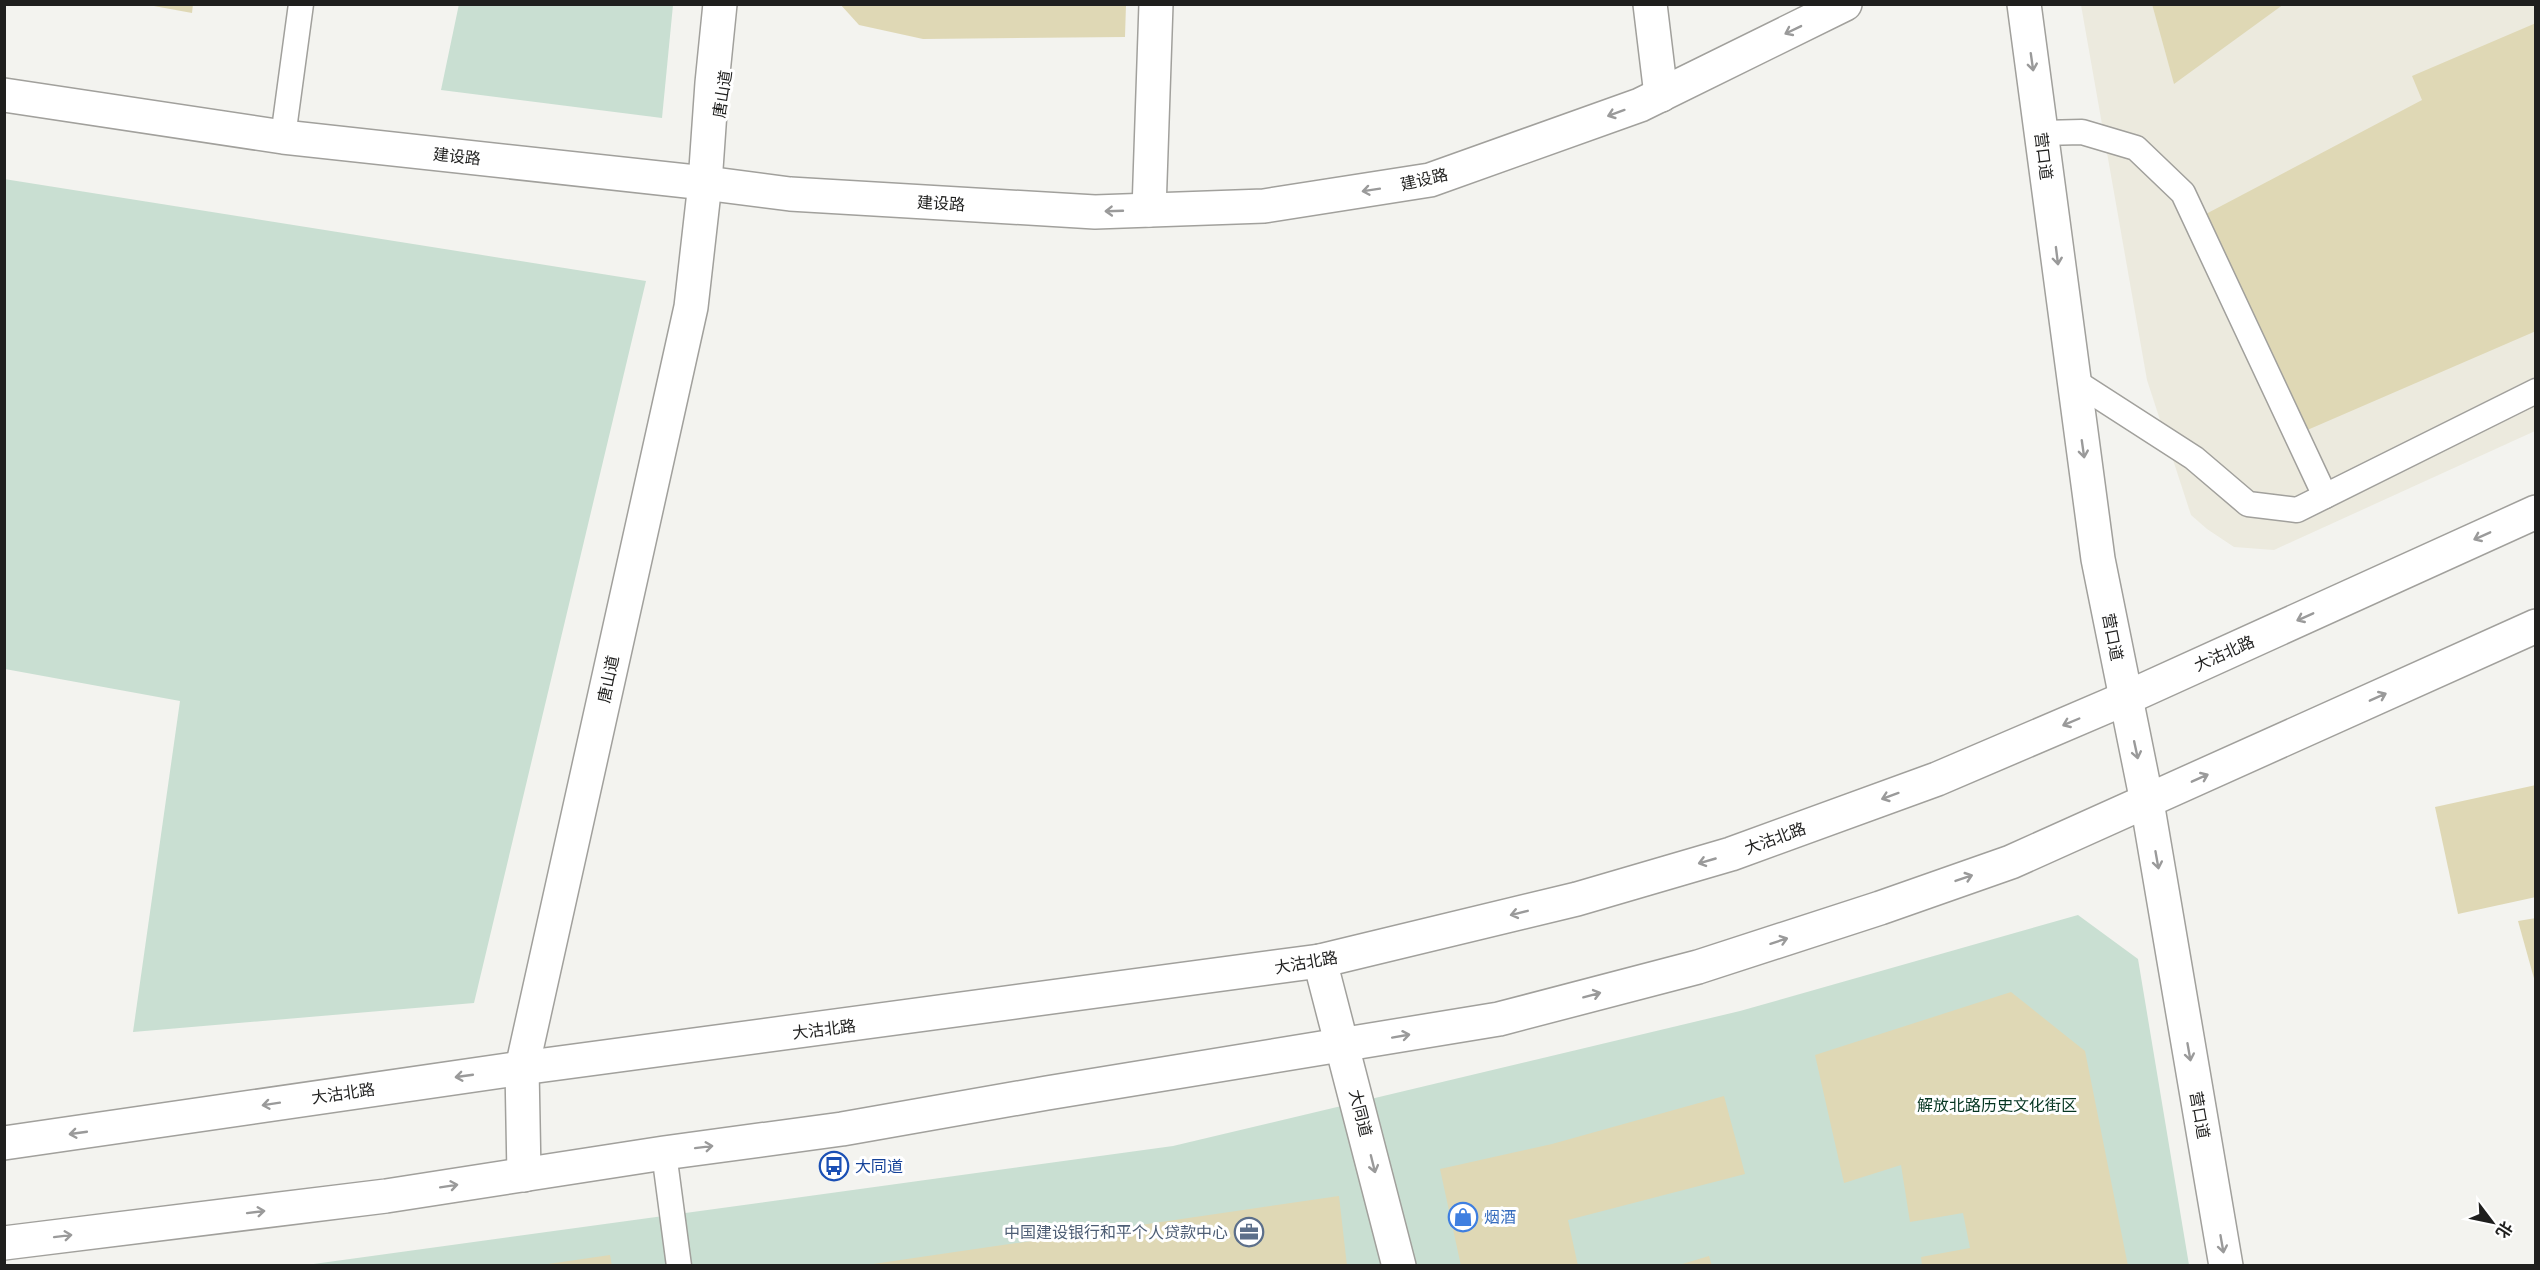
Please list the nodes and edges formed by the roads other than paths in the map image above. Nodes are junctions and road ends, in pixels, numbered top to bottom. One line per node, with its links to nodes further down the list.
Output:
1 (301, 4): 11 (lane)
2 (720, 4): 12 (main road, 唐山道)
3 (733, 4): 12 (main road, 唐山道)
4 (1156, 4): 13 (main road)
5 (1650, 4): 9 (main road)
6 (1845, 4): 9 (main road, 建设路, one-way to 9)
7 (2024, 4): 10 (main road, 营口道, one-way to 10)
8 (4, 95): 11 (main road, 建设路)
9 (1661, 95): 13 (main road, 建设路, one-way to 13)
10 (2042, 133): 14 (main road, 营口道, one-way to 14); 16 (lane)
11 (283, 137): 12 (main road, 建设路)
12 (705, 183): 13 (main road, 建设路, one-way to 12); 23 (main road, 唐山道)
13 (1149, 210)
14 (2073, 380): 16 (lane); 19 (main road, 营口道, one-way to 19)
15 (2535, 391): 16 (lane)
16 (2325, 496)
17 (2535, 512): 19 (main road, 大沽北路, one-way to 19)
18 (2535, 626): 20 (main road, one-way to 18)
19 (2124, 699): 20 (main road, 营口道, one-way to 20); 21 (main road, 大沽北路, one-way to 21)
20 (2147, 802): 22 (main road, one-way to 20); 30 (main road, 营口道, one-way to 30)
21 (1320, 962): 22 (main road, 大同道); 23 (main road, 大沽北路)
22 (1344, 1046): 25 (main road, one-way to 22); 29 (main road, 大同道, one-way to 29)
23 (522, 1068): 24 (main road, 大沽北路, one-way to 24); 26 (main road, 唐山道)
24 (4, 1143)
25 (664, 1153): 26 (main road); 28 (lane)
26 (524, 1175): 27 (main road, one-way to 26)
27 (4, 1243)
28 (679, 1266)
29 (1399, 1266)
30 (2226, 1266)

